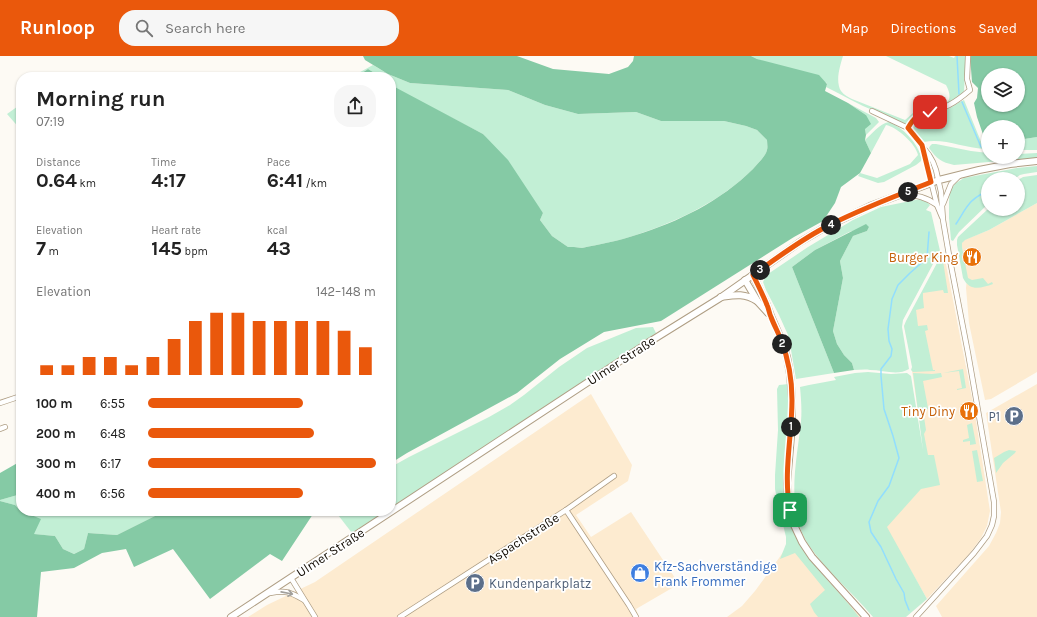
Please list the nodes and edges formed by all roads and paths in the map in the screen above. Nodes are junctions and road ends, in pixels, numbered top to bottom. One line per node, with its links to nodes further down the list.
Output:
1 (968, 56): 3 (street)
2 (872, 111): 3 (street)
3 (908, 128): 4 (street)
4 (922, 145): 7 (street); 8 (street)
5 (1037, 161): 6 (main road, Ulmer Straße)
6 (960, 175): 7 (main road, Ulmer Straße); 10 (street)
7 (939, 180): 8 (main road, Ulmer Straße); 10 (street)
8 (931, 182): 9 (main road, Ulmer Straße); 10 (street)
9 (900, 195): 10 (street); 11 (main road, Ulmer Straße)
10 (940, 205): 32 (street)
11 (753, 275): 12 (main road, Ulmer Straße); 15 (main road)
12 (745, 280): 13 (main road, Ulmer Straße); 14 (main road)
13 (720, 298): 14 (main road); 21 (main road, Ulmer Straße)
14 (758, 302): 15 (main road)
15 (771, 316): 31 (main road)
16 (16, 398): 17 (street)
17 (0, 403)
18 (5, 427): 19 (street)
19 (0, 429)
20 (614, 476): 22 (street, Aspachstraße)
21 (396, 508)
22 (566, 510): 29 (street, Aspachstraße); 30 (street, Aspachstraße)
23 (385, 516): 24 (main road, Ulmer Straße)
24 (291, 578): 25 (main road, Ulmer Straße); 26 (street)
25 (266, 594): 26 (street, one-way to 26); 27 (main road, Ulmer Straße)
26 (306, 602): 28 (street)
27 (231, 617)
28 (315, 617)
29 (400, 617)
30 (636, 617)
31 (866, 617)
32 (916, 617)

